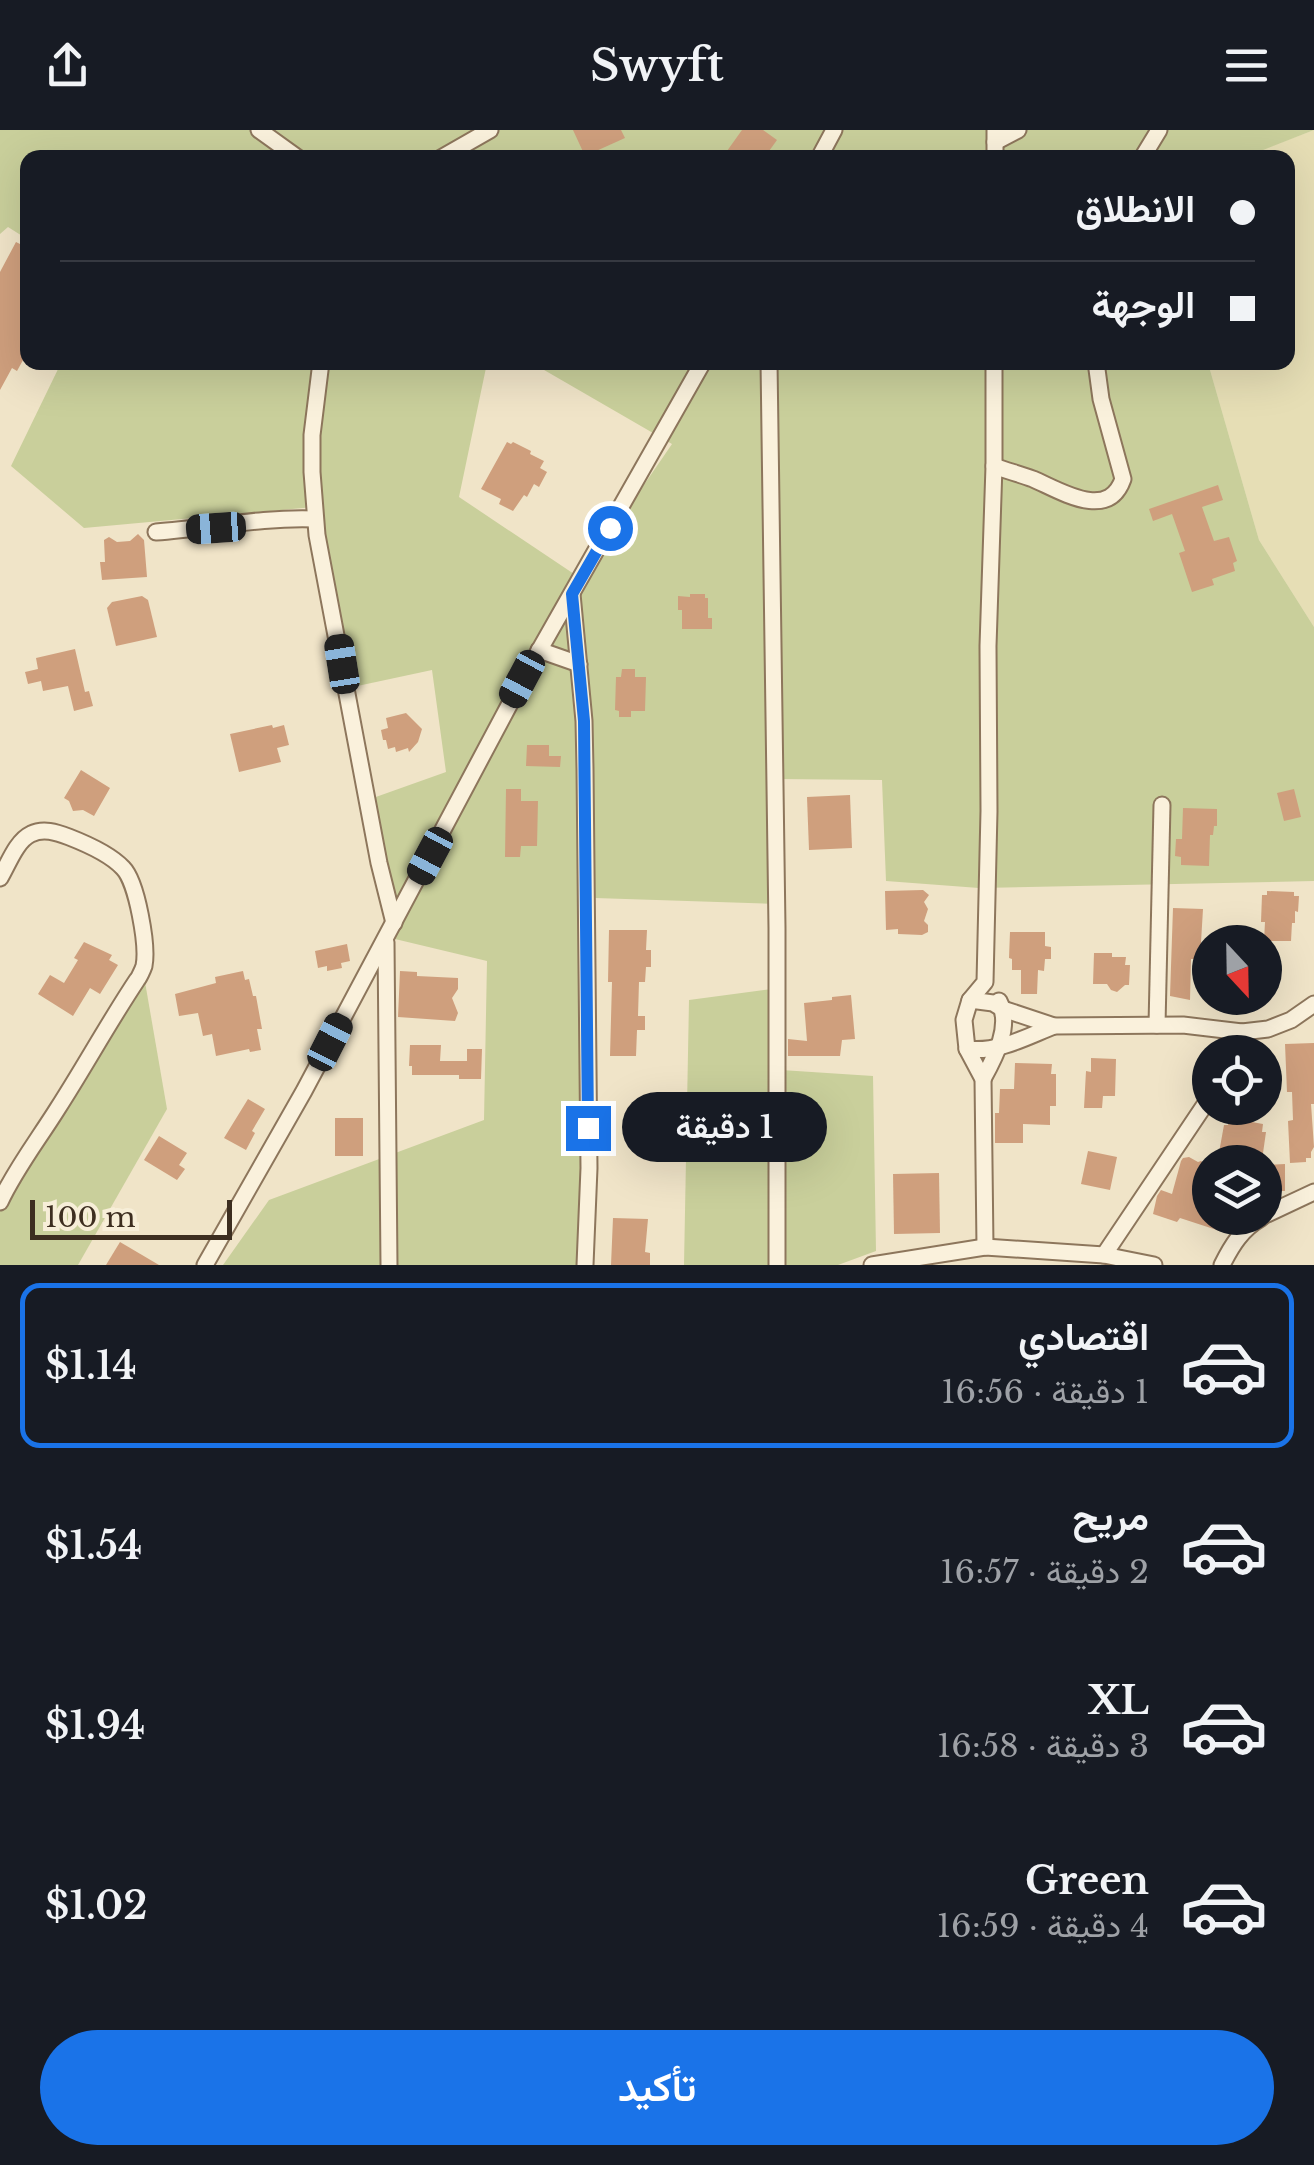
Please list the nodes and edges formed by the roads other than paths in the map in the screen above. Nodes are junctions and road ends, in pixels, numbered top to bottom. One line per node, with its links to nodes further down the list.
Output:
1 (259, 130): 5 (street)
2 (490, 130): 6 (street)
3 (1018, 130): 4 (street)
4 (995, 143)
5 (287, 150)
6 (455, 150)
7 (320, 370): 13 (street)
8 (698, 370): 15 (street)
9 (768, 370): 42 (street)
10 (994, 370): 12 (street)
11 (1097, 370): 12 (street)
12 (994, 466): 21 (street)
13 (315, 519): 14 (street); 20 (street)
14 (156, 532)
15 (572, 594): 16 (street); 17 (street)
16 (539, 650): 17 (street); 20 (street)
17 (579, 664): 41 (street)
18 (1162, 805): 25 (street)
19 (0, 878): 34 (street)
20 (390, 931): 39 (street); 40 (street)
21 (984, 982): 22 (street); 24 (street)
22 (970, 1000): 24 (street); 30 (street)
23 (1314, 1004): 27 (street)
24 (1003, 1009): 26 (street); 29 (street)
25 (1157, 1025): 26 (street); 27 (street)
26 (1054, 1026): 29 (street)
27 (1242, 1032): 28 (street)
28 (1241, 1035)
29 (999, 1047): 30 (street); 31 (street)
30 (967, 1048): 31 (street)
31 (983, 1079): 37 (street)
32 (1192, 1123): 38 (street)
33 (1314, 1192): 35 (street)
34 (0, 1202)
35 (1282, 1207)
36 (1240, 1235): 45 (street)
37 (998, 1254): 38 (street); 43 (street)
38 (1104, 1255): 44 (street)
39 (205, 1265)
40 (389, 1265)
41 (585, 1265)
42 (777, 1265)
43 (872, 1265)
44 (1154, 1265)
45 (1222, 1265)

